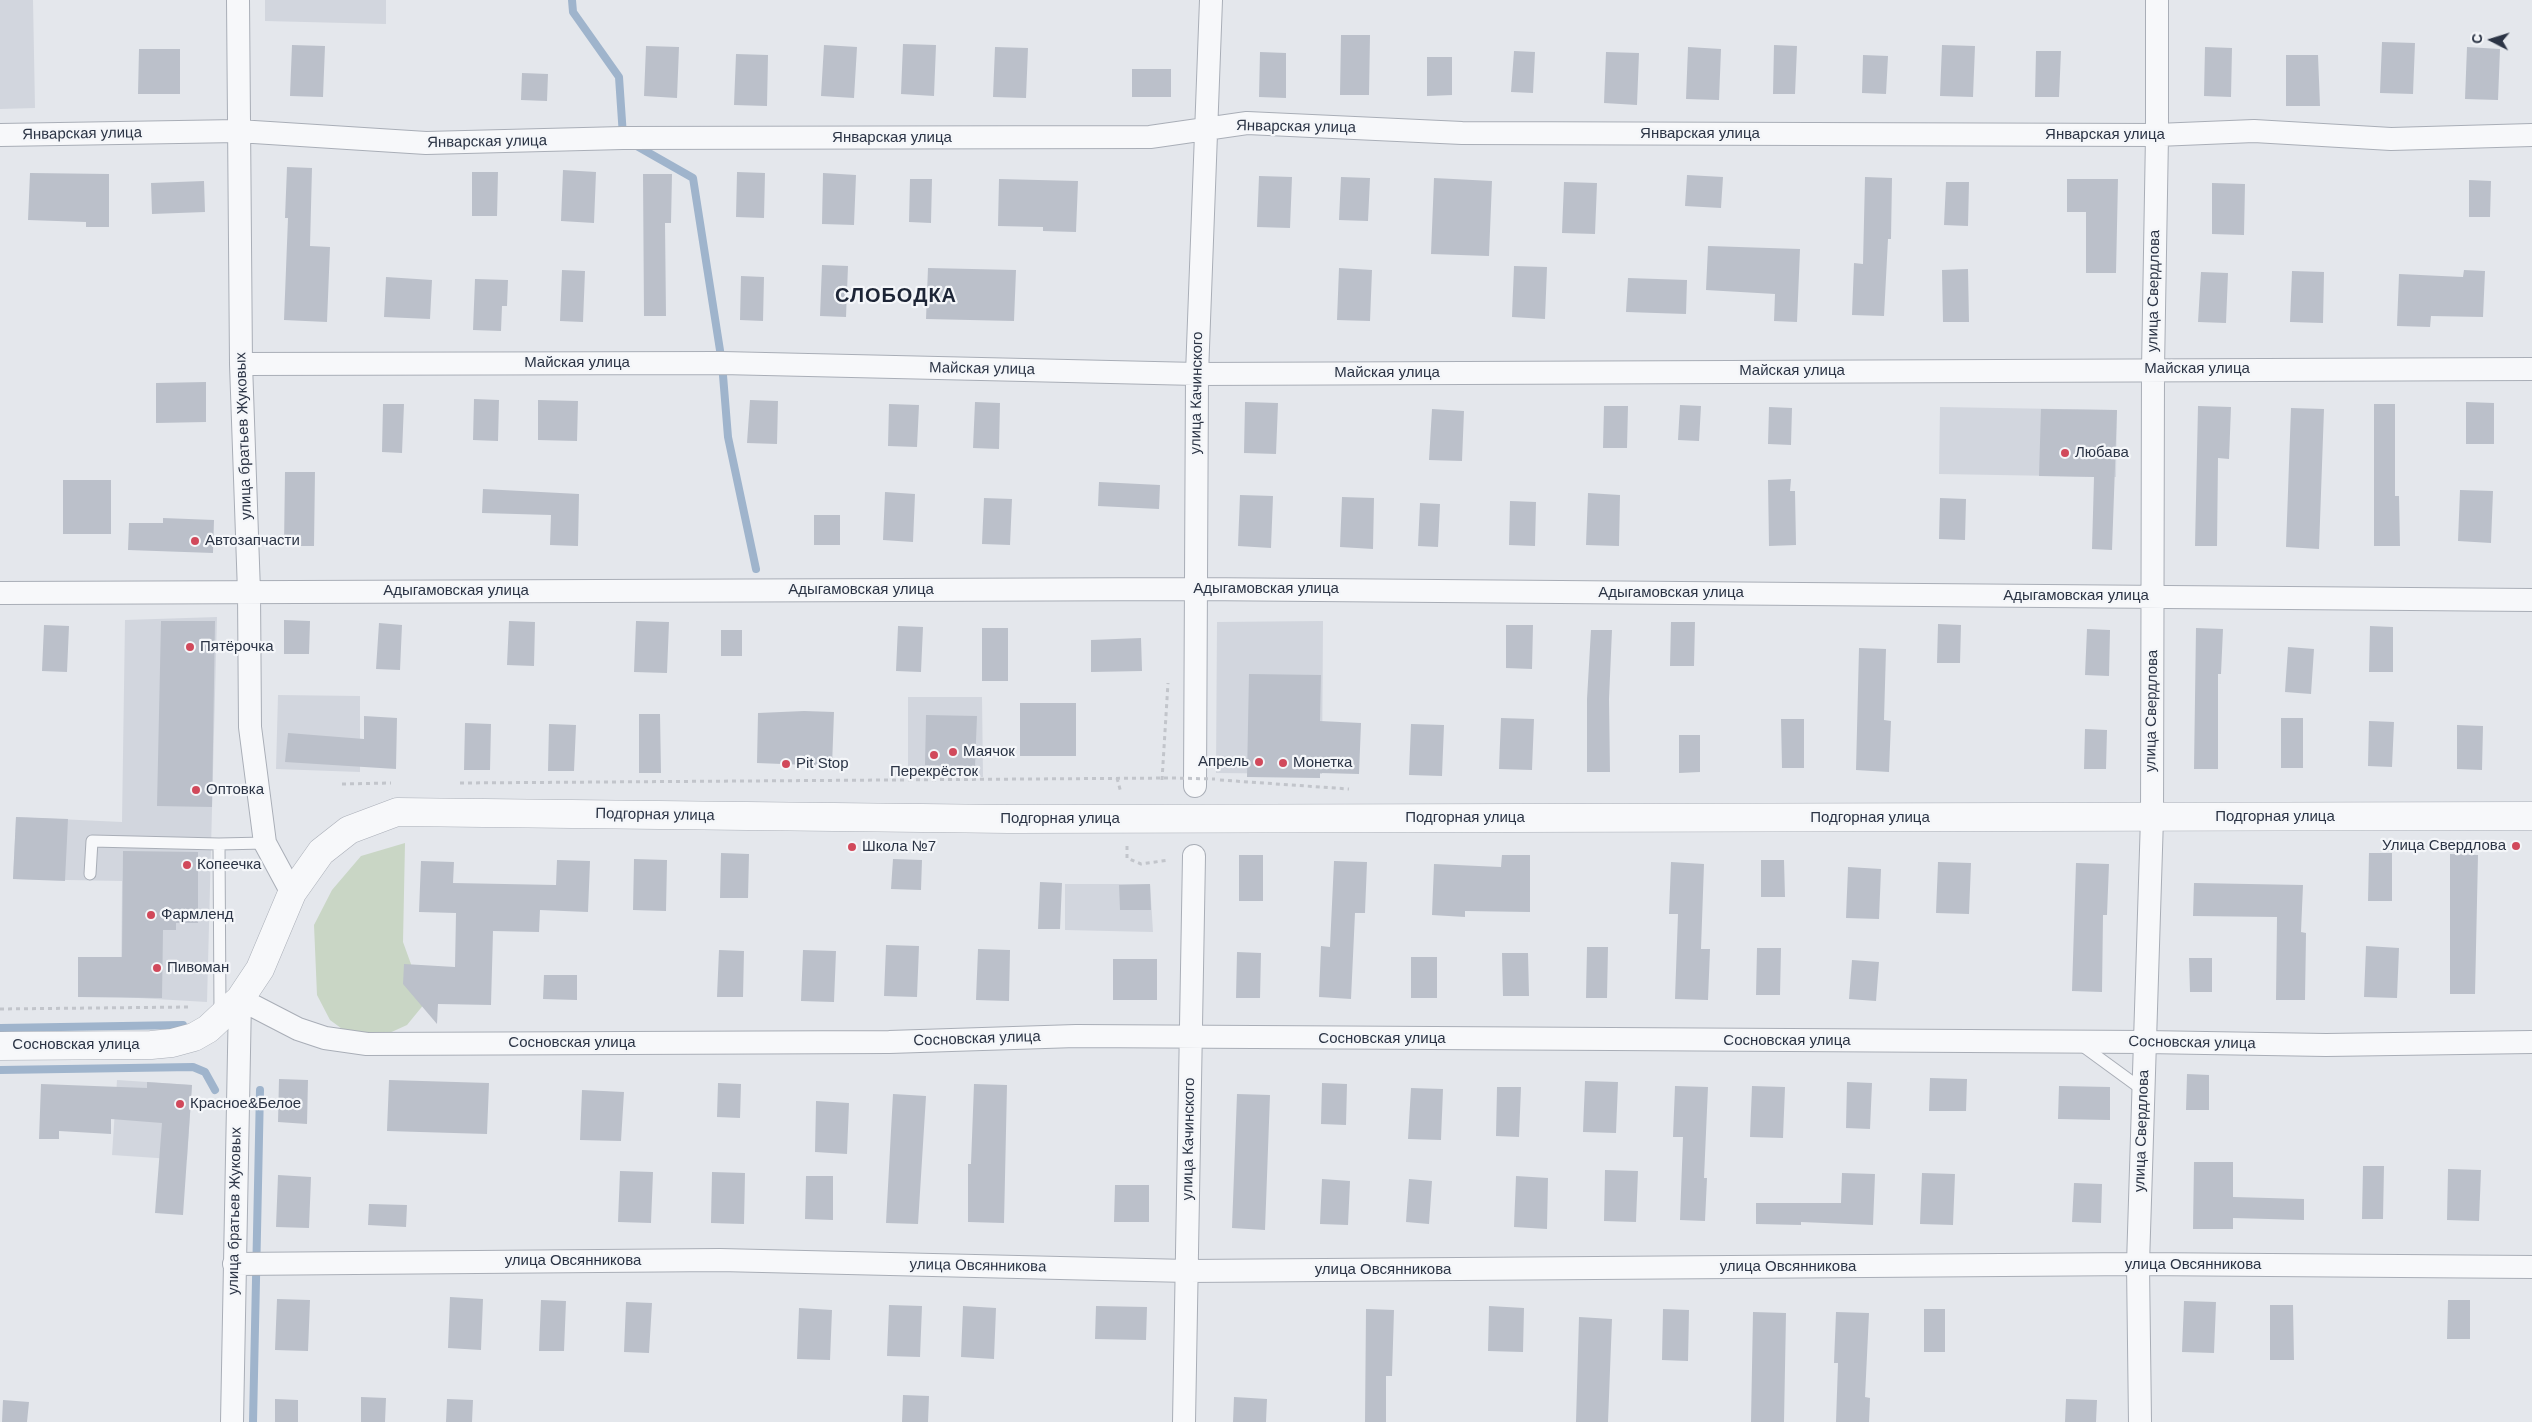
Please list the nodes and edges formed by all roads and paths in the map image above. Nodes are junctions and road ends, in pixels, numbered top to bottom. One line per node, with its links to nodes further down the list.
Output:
1 (238, 0): 5 (street, улица братьев Жуковых)
2 (1210, 0): 4 (street, улица Качинского)
3 (2157, 0): 6 (street, улица Свердлова)
4 (1207, 129): 5 (street, Январская улица); 6 (street, Январская улица); 12 (street, улица Качинского)
5 (238, 131): 8 (street, Январская улица); 9 (street, улица братьев Жуковых)
6 (2157, 135): 7 (street, Январская улица); 10 (street, улица Свердлова)
7 (2532, 135)
8 (0, 136)
9 (242, 364): 12 (street, Майская улица); 14 (street, улица братьев Жуковых)
10 (2153, 369): 11 (street, Майская улица); 12 (street, Майская улица); 16 (street, улица Свердлова)
11 (2532, 369)
12 (1197, 374): 13 (street, улица Качинского)
13 (1195, 588): 14 (street, Адыгамовская улица); 16 (street, Адыгамовская улица); 20 (street, улица Качинского)
14 (249, 592): 15 (street, Адыгамовская улица); 24 (street, улица братьев Жуковых)
15 (0, 594)
16 (2154, 597): 17 (street, Адыгамовская улица); 23 (street, улица Свердлова)
17 (2532, 600)
18 (392, 783): 21 (path)
19 (452, 783): 20 (path, bridge)
20 (1205, 783)
21 (342, 784)
22 (2532, 816): 23 (street, Подгорная улица)
23 (2152, 818): 28 (street, Подгорная улица); 33 (street, улица Свердлова)
24 (265, 843): 25 (lane); 28 (street, улица братьев Жуковых)
25 (219, 844): 27 (lane); 29 (lane)
26 (1194, 856): 31 (street, улица Качинского)
27 (90, 874)
28 (292, 893): 29 (street, Подгорная улица)
29 (227, 1008): 30 (path); 31 (street, Сосновская улица); 35 (street, Сосновская улица); 37 (street, улица братьев Жуковых)
30 (0, 1009)
31 (1190, 1039): 32 (street, Сосновская улица); 40 (street, улица Качинского)
32 (2076, 1042): 33 (street, Сосновская улица); 36 (lane)
33 (2145, 1042): 34 (street, Сосновская улица); 36 (street, улица Свердлова)
34 (2532, 1042)
35 (0, 1046)
36 (2143, 1090): 38 (street, улица Свердлова)
37 (234, 1264): 40 (street, улица Овсянникова); 41 (street, улица братьев Жуковых)
38 (2138, 1264): 39 (street, улица Овсянникова); 40 (street, улица Овсянникова); 43 (street, улица Свердлова)
39 (2532, 1267)
40 (1188, 1272): 42 (street, улица Качинского)
41 (232, 1422)
42 (1184, 1422)
43 (2140, 1422)

